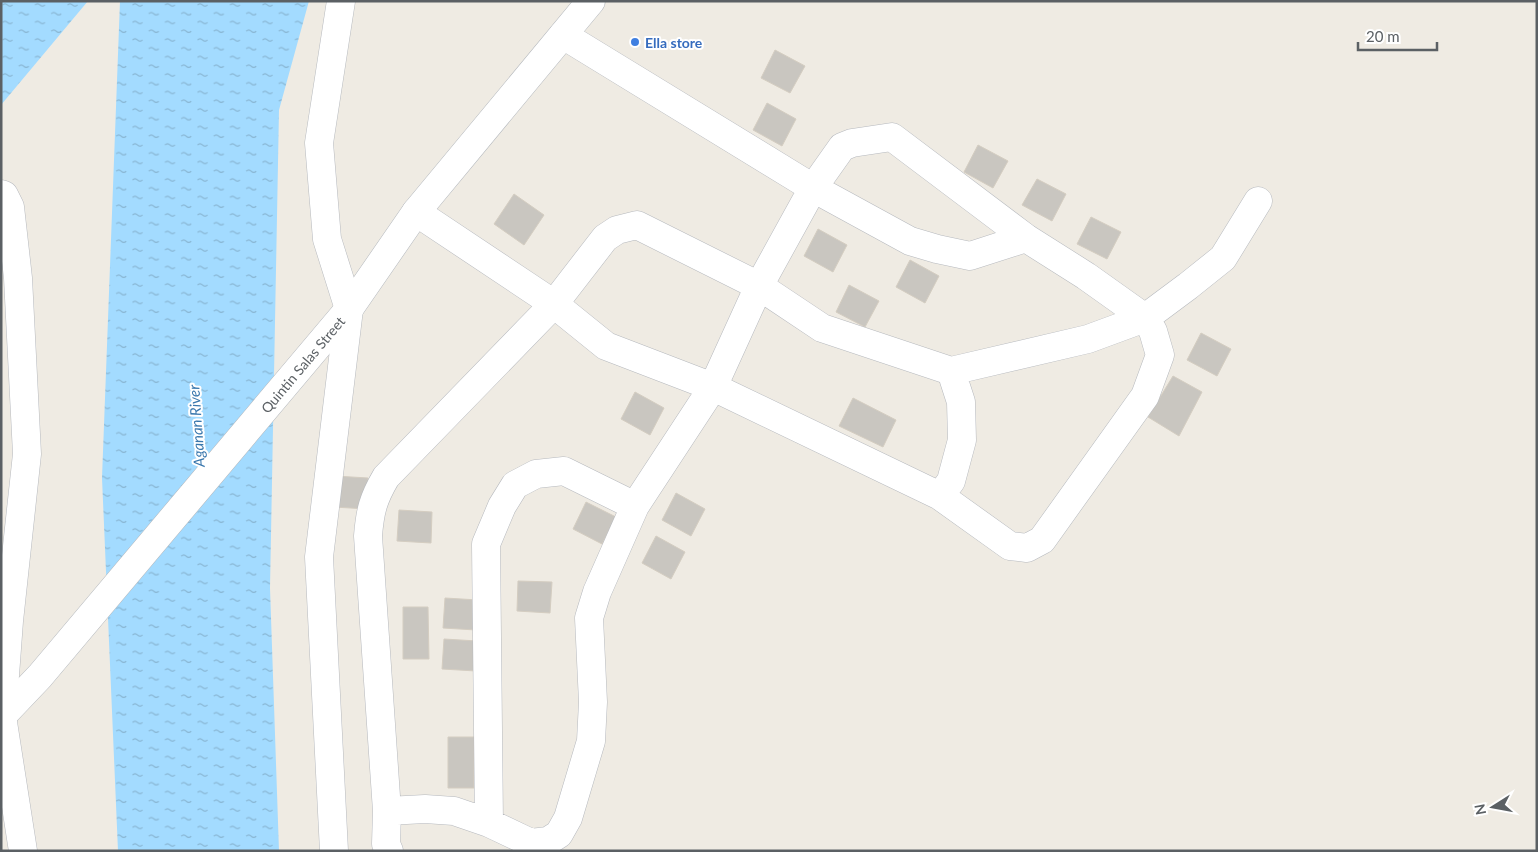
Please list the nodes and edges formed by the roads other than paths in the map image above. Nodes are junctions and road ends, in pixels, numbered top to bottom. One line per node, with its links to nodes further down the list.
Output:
1 (340, 1): 11 (street)
2 (591, 1): 3 (street, Quintin Salas Street)
3 (563, 35): 4 (street); 7 (street, Quintin Salas Street)
4 (813, 188): 8 (street); 8 (street); 9 (street)
5 (1, 194): 17 (street)
6 (1258, 201): 12 (street)
7 (416, 212): 10 (street); 11 (street, Quintin Salas Street)
8 (1026, 238): 12 (street)
9 (759, 286): 10 (street); 13 (street); 14 (street)
10 (554, 304): 14 (street); 18 (street)
11 (349, 309): 17 (street, Quintin Salas Street); 21 (street)
12 (1146, 318): 13 (street); 15 (street)
13 (951, 371): 15 (street)
14 (713, 387): 15 (street); 16 (street)
15 (940, 496)
16 (635, 506): 19 (street); 19 (street)
17 (2, 717): 20 (street)
18 (388, 811): 19 (street); 22 (street)
19 (488, 823)
20 (23, 851)
21 (334, 851)
22 (390, 851)

